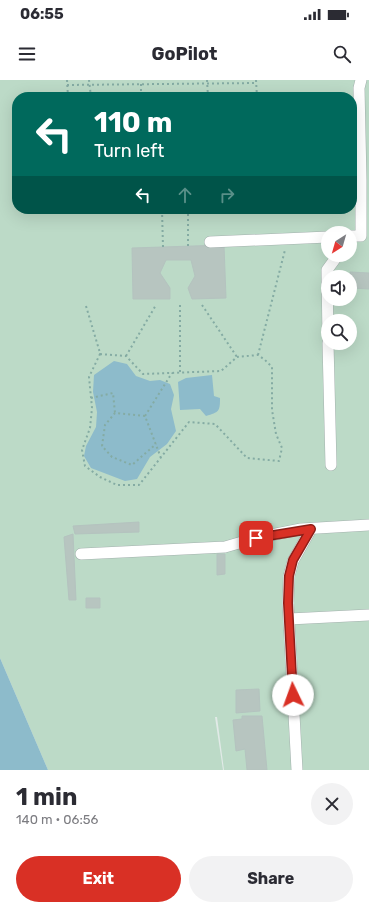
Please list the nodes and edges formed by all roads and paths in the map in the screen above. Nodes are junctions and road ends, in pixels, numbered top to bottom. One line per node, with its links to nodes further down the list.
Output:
1 (67, 80): 7 (path)
2 (89, 80): 8 (path)
3 (361, 80): 14 (lane)
4 (207, 81): 5 (path); 6 (path); 12 (path)
5 (256, 81): 13 (path)
6 (141, 84): 8 (path); 11 (path)
7 (67, 85): 8 (path); 9 (path)
8 (90, 85): 10 (path)
9 (68, 92)
10 (91, 92)
11 (141, 92)
12 (208, 92)
13 (257, 92)
14 (365, 130): 17 (lane)
15 (162, 214): 22 (path)
16 (188, 214): 21 (path)
17 (357, 236)
18 (321, 237): 19 (lane)
19 (288, 239): 20 (lane); 31 (path)
20 (210, 242)
21 (188, 246)
22 (163, 247)
23 (333, 262): 28 (lane)
24 (156, 305): 32 (path)
25 (180, 305): 35 (path)
26 (202, 305): 33 (path)
27 (86, 306): 30 (path)
28 (328, 314)
29 (328, 350): 41 (lane)
30 (100, 354): 32 (path); 36 (path)
31 (258, 355): 33 (path); 40 (path)
32 (126, 356): 34 (path)
33 (237, 357): 35 (path)
34 (172, 373): 35 (path); 38 (path)
35 (180, 373)
36 (91, 398): 37 (path); 40 (path)
37 (115, 413): 38 (path); 39 (path)
38 (145, 416): 39 (path)
39 (156, 444): 40 (path)
40 (161, 458)
41 (331, 465)
42 (369, 525): 43 (lane)
43 (311, 529): 44 (lane); 46 (lane)
44 (81, 554)
45 (369, 615): 46 (lane)
46 (289, 619): 47 (lane)
47 (297, 770)

